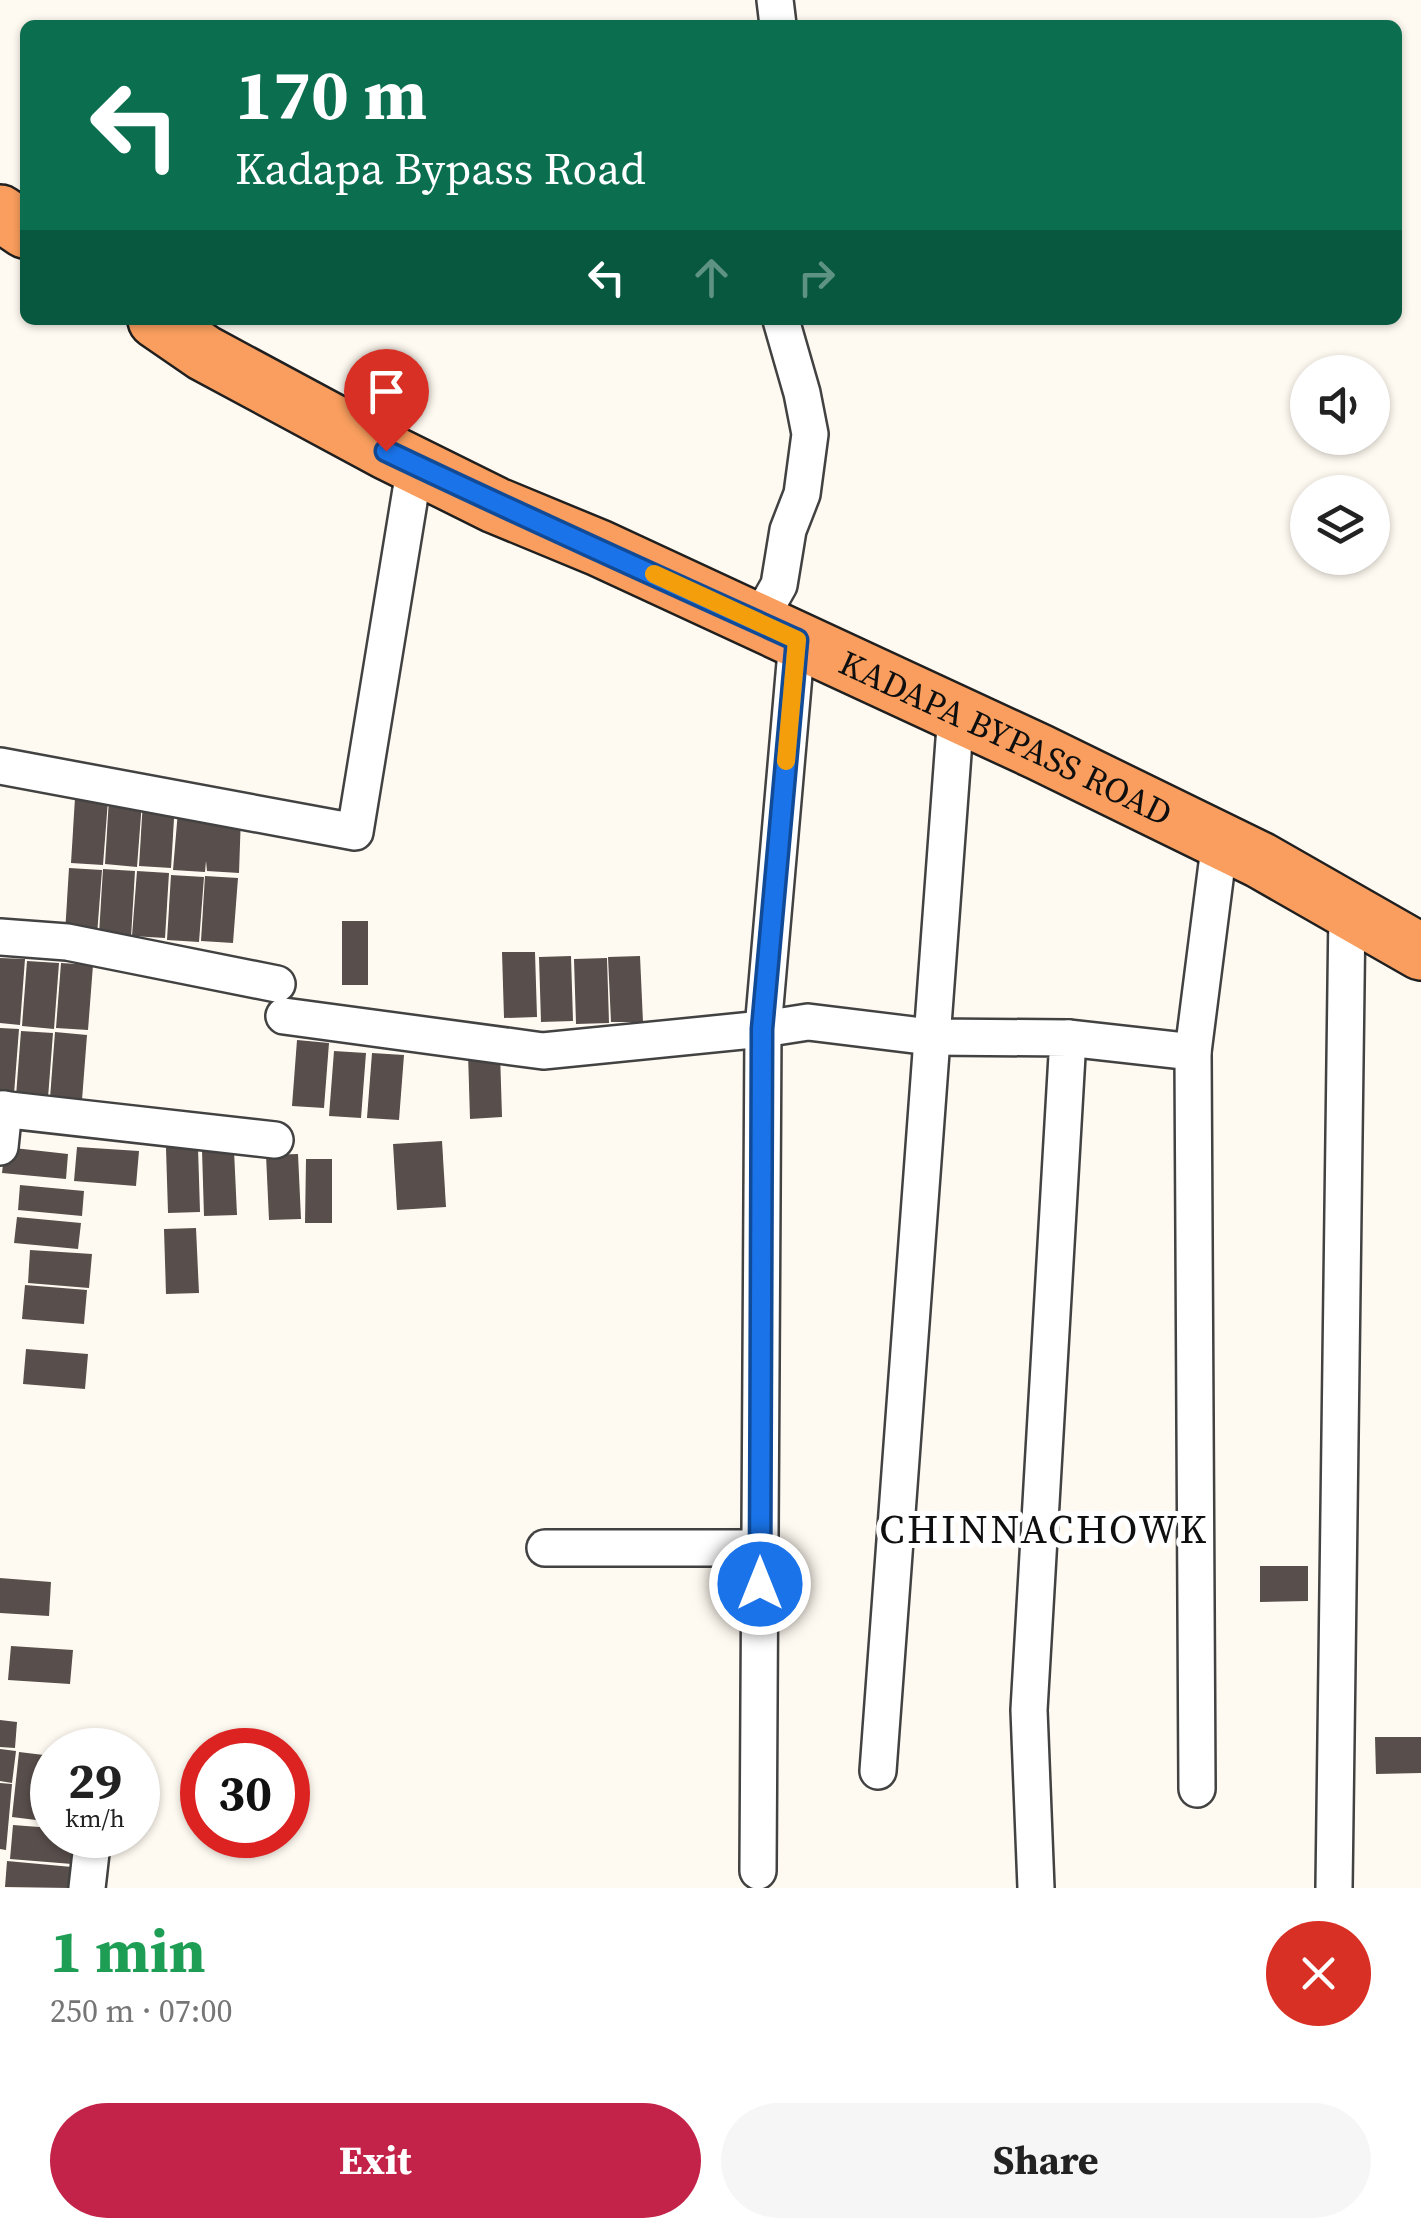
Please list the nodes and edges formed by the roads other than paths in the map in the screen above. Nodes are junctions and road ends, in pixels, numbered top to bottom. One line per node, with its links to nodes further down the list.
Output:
1 (163, 325): 3 (highway, KADAPA BYPASS ROAD)
2 (782, 325): 4 (street)
3 (415, 465): 4 (highway, KADAPA BYPASS ROAD); 6 (street)
4 (778, 631): 5 (highway, KADAPA BYPASS ROAD); 11 (street)
5 (956, 714): 7 (highway, KADAPA BYPASS ROAD); 12 (street)
6 (0, 766)
7 (1220, 840): 8 (highway, KADAPA BYPASS ROAD); 14 (street)
8 (1348, 910): 10 (highway, KADAPA BYPASS ROAD); 26 (street)
9 (0, 937): 11 (street)
10 (1421, 952)
11 (762, 1029): 12 (street); 19 (street)
12 (930, 1037): 13 (street); 20 (street)
13 (1068, 1038): 14 (street); 25 (street)
14 (1192, 1052): 21 (street)
15 (2, 1109): 16 (street); 17 (street)
16 (275, 1140)
17 (0, 1147)
18 (545, 1548): 19 (street)
19 (760, 1548): 23 (street)
20 (878, 1771)
21 (1197, 1790)
22 (90, 1858): 24 (street)
23 (758, 1870)
24 (87, 1888)
25 (1036, 1888)
26 (1334, 1888)

